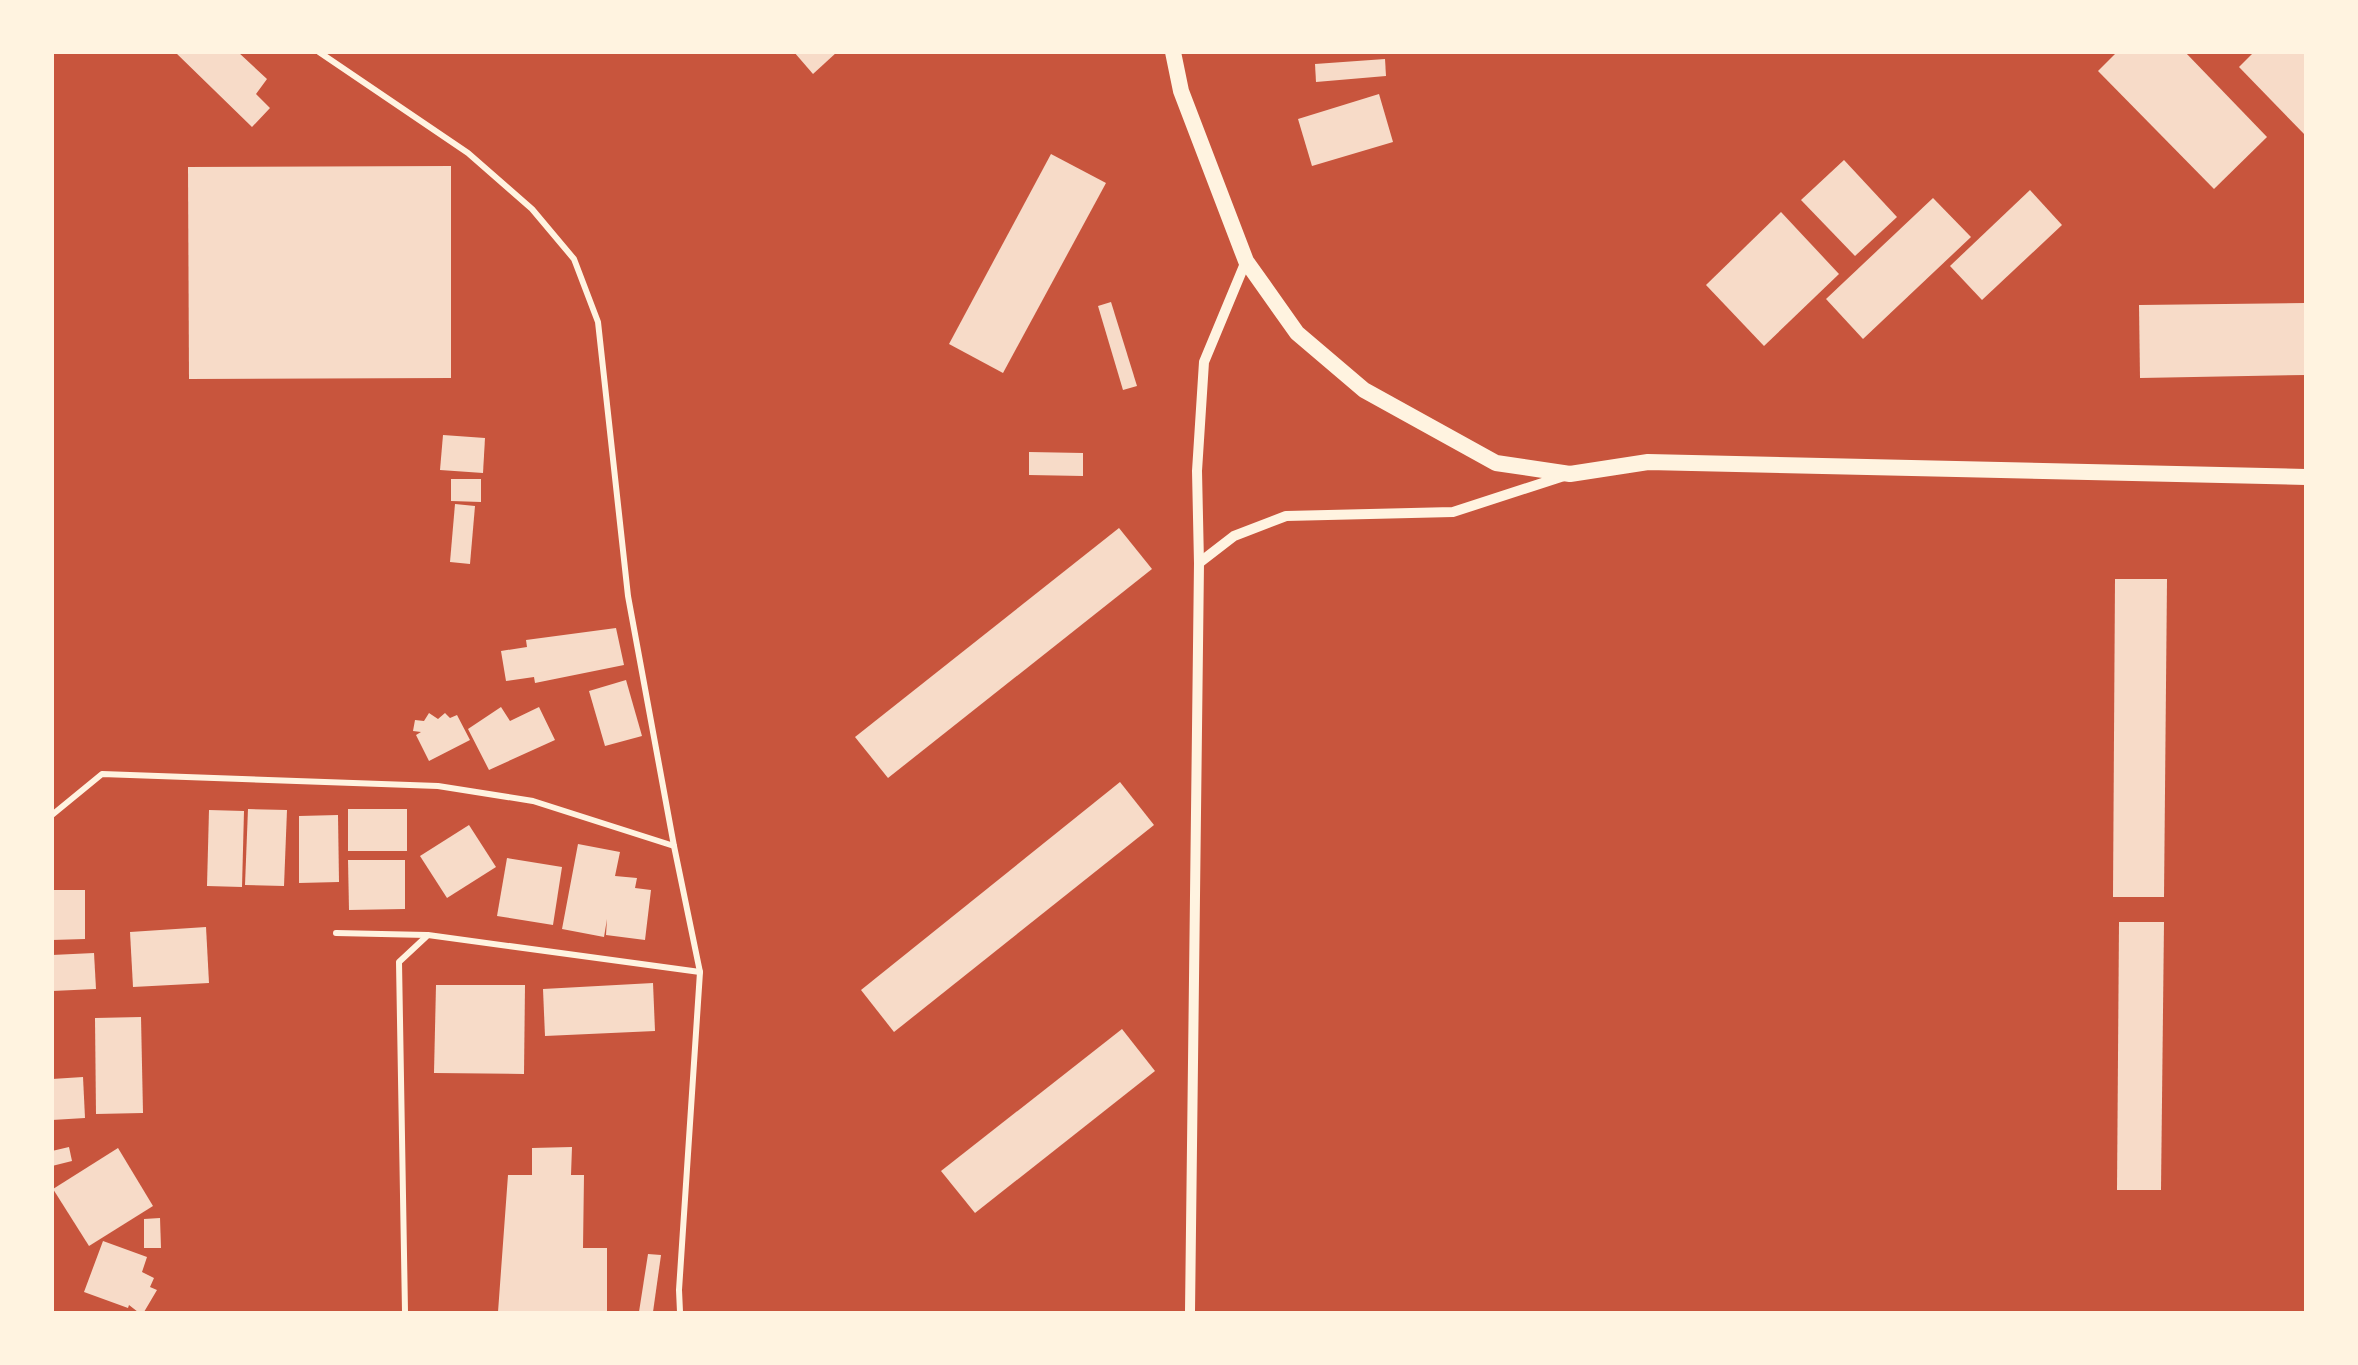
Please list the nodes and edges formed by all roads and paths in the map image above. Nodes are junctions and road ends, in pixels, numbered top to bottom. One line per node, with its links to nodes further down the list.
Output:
1 (319, 52): 3 (street)
2 (1173, 52): 4 (highway)
3 (325, 55): 9 (street)
4 (1246, 261): 5 (highway); 7 (street)
5 (1570, 474): 6 (highway); 7 (street)
6 (2306, 477)
7 (1199, 563): 15 (street)
8 (52, 815): 9 (street)
9 (674, 846): 12 (street)
10 (336, 933): 11 (street)
11 (428, 935): 12 (street); 13 (street)
12 (700, 972): 14 (street)
13 (405, 1312)
14 (680, 1312)
15 (1190, 1312)

